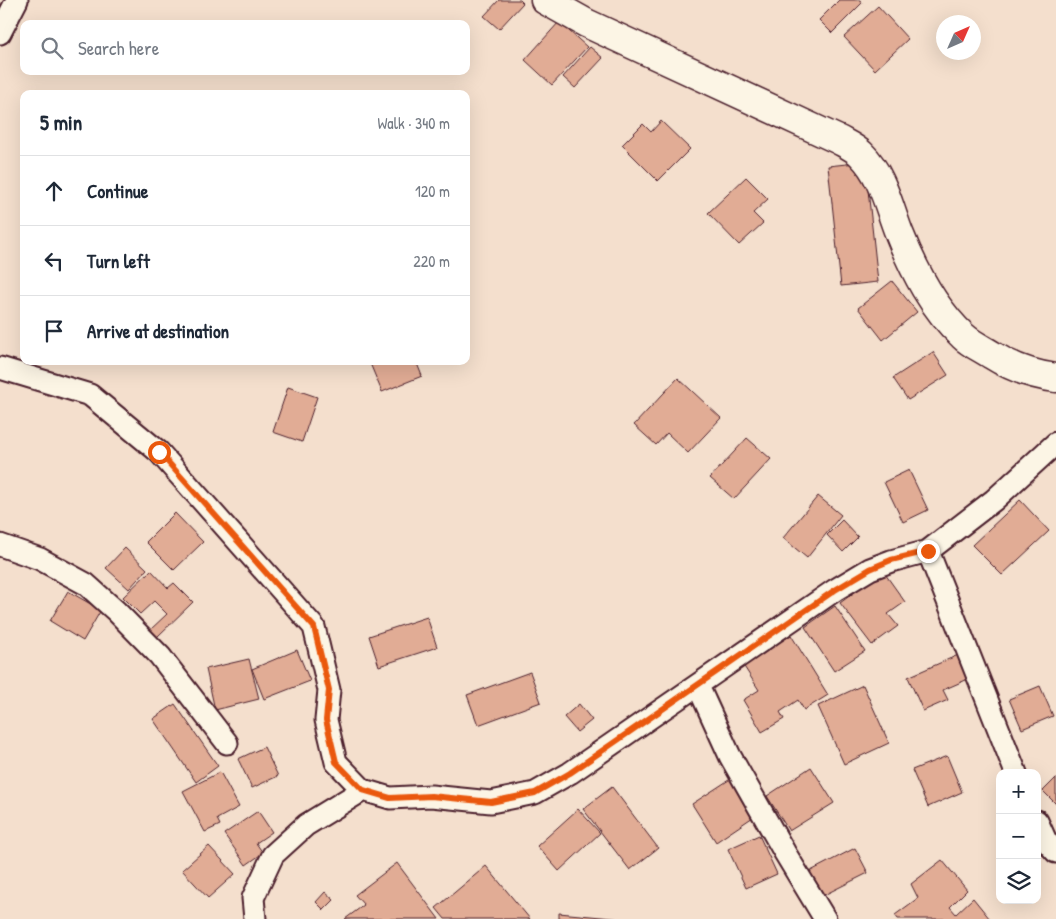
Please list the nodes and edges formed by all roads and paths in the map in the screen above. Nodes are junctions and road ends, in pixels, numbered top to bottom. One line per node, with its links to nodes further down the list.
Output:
1 (17, 0): 3 (street)
2 (545, 0): 5 (main road)
3 (0, 33)
4 (0, 368): 12 (street)
5 (1056, 378)
6 (1056, 443): 8 (street)
7 (0, 545): 10 (street)
8 (928, 551): 9 (street); 11 (street)
9 (698, 686): 12 (street); 16 (street)
10 (227, 743)
11 (1014, 769)
12 (363, 790): 15 (street)
13 (1041, 830): 14 (street)
14 (1056, 852)
15 (255, 919)
16 (825, 919)

